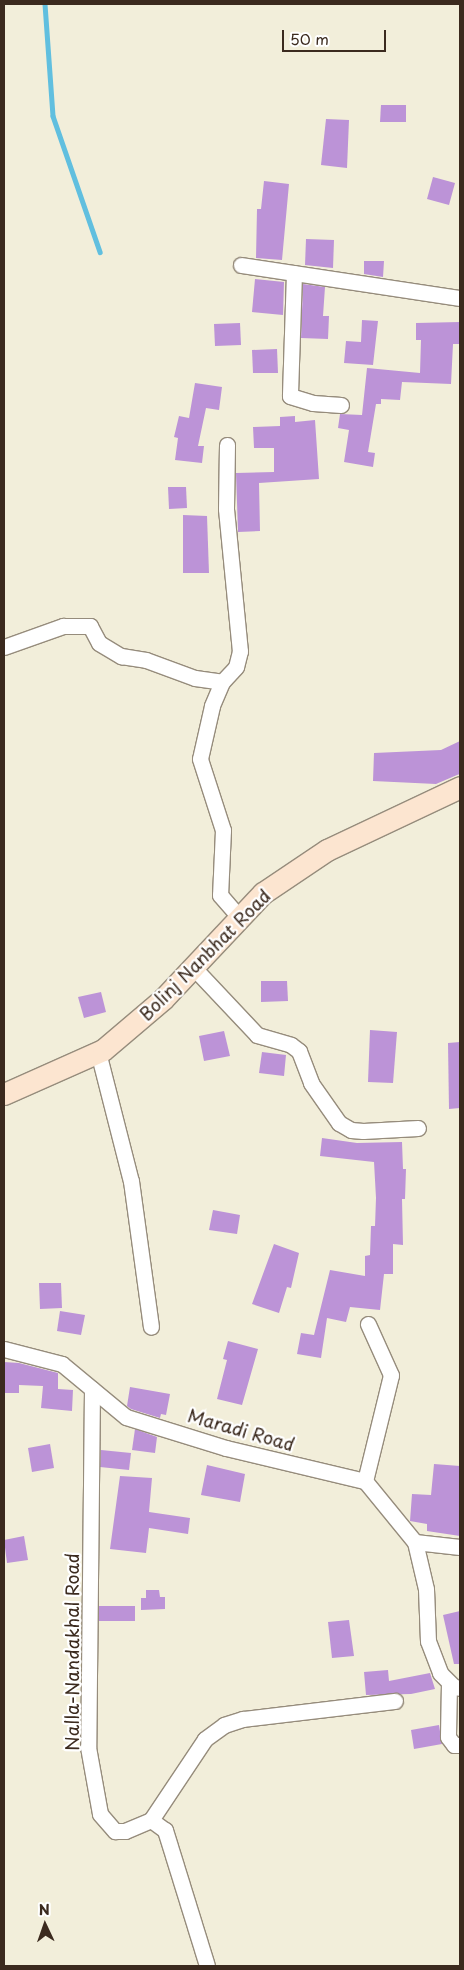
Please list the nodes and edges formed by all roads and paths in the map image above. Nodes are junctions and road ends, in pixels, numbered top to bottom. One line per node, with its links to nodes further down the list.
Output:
1 (241, 265): 2 (street)
2 (294, 273): 3 (street); 4 (street)
3 (460, 298)
4 (341, 405)
5 (227, 445): 7 (street)
6 (4, 647): 7 (street)
7 (222, 682): 9 (street)
8 (460, 787): 9 (street, Bolinj Nanbhat Road)
9 (239, 917): 10 (street, Bolinj Nanbhat Road)
10 (193, 967): 11 (street, Bolinj Nanbhat Road); 13 (street)
11 (98, 1052): 12 (street, Bolinj Nanbhat Road); 15 (street)
12 (4, 1094)
13 (418, 1128)
14 (368, 1324): 18 (street)
15 (151, 1327)
16 (4, 1349): 17 (street, Maradi Road)
17 (92, 1389): 18 (street, Maradi Road); 24 (street, Nalla-Nandakhal Road)
18 (364, 1481): 19 (street)
19 (415, 1542): 20 (street); 21 (street)
20 (460, 1547)
21 (455, 1686): 23 (street)
22 (396, 1702): 24 (street)
23 (460, 1745)
24 (151, 1820): 25 (street)
25 (208, 1966)

